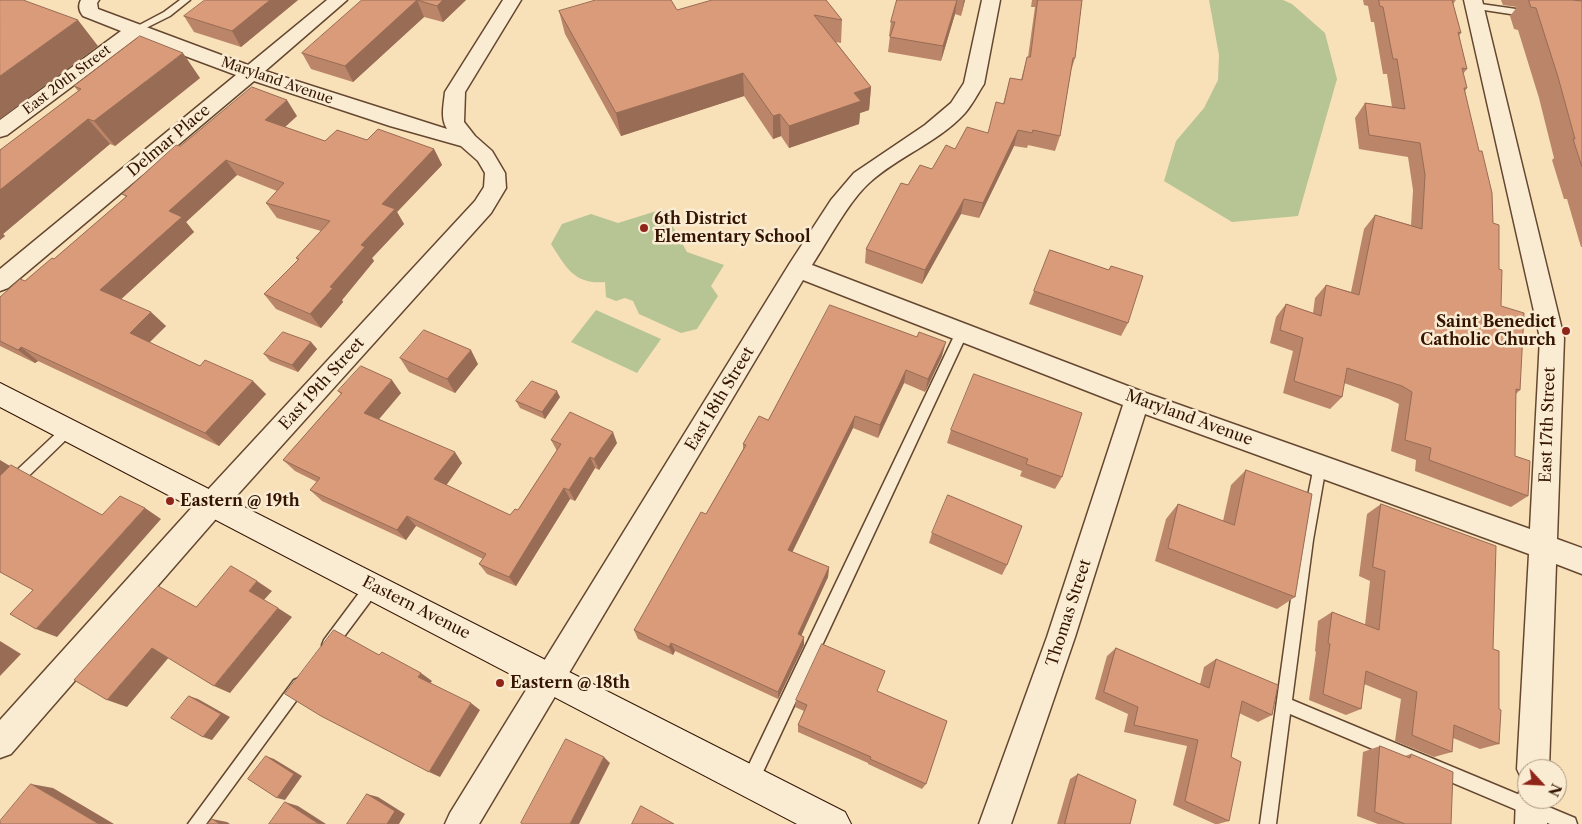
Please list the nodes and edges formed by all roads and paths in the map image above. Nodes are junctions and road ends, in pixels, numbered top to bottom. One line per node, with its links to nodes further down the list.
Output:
1 (186, 0): 8 (lane)
2 (338, 0): 9 (street, Delmar Place)
3 (512, 0): 11 (street, East 19th Street)
4 (991, 0): 12 (street, East 18th Street)
5 (1474, 3): 7 (lane); 21 (street, East 17th Street)
6 (89, 6): 8 (street, Maryland Avenue)
7 (1543, 16)
8 (134, 30): 9 (street, Maryland Avenue); 10 (street, East 20th Street)
9 (250, 73): 11 (street, Maryland Avenue); 13 (street, Delmar Place)
10 (0, 130)
11 (468, 142): 20 (street, East 19th Street)
12 (798, 268): 14 (street, Maryland Avenue); 26 (street, East 18th Street)
13 (0, 282)
14 (962, 332): 16 (street, Maryland Avenue); 30 (lane)
15 (0, 394): 17 (street, Eastern Avenue)
16 (1137, 400): 18 (street, Maryland Avenue); 35 (street, Thomas Street)
17 (69, 429): 19 (lane); 20 (street, Eastern Avenue)
18 (1320, 466): 21 (street, Maryland Avenue); 27 (lane)
19 (0, 495)
20 (213, 503): 23 (street, Eastern Avenue); 28 (street, East 19th Street)
21 (1544, 546): 22 (street, Maryland Avenue); 29 (street, East 17th Street)
22 (1582, 561)
23 (373, 586): 24 (lane); 26 (street, Eastern Avenue)
24 (320, 657)
25 (308, 673): 32 (lane)
26 (552, 678): 30 (street, Eastern Avenue); 33 (street, East 18th Street)
27 (1284, 704): 31 (lane); 36 (lane)
28 (0, 742)
29 (1533, 759)
30 (750, 780): 34 (street, Eastern Avenue)
31 (1531, 810): 37 (lane)
32 (196, 824)
33 (461, 824)
34 (833, 824)
35 (995, 824)
36 (1268, 824)
37 (1569, 824)

